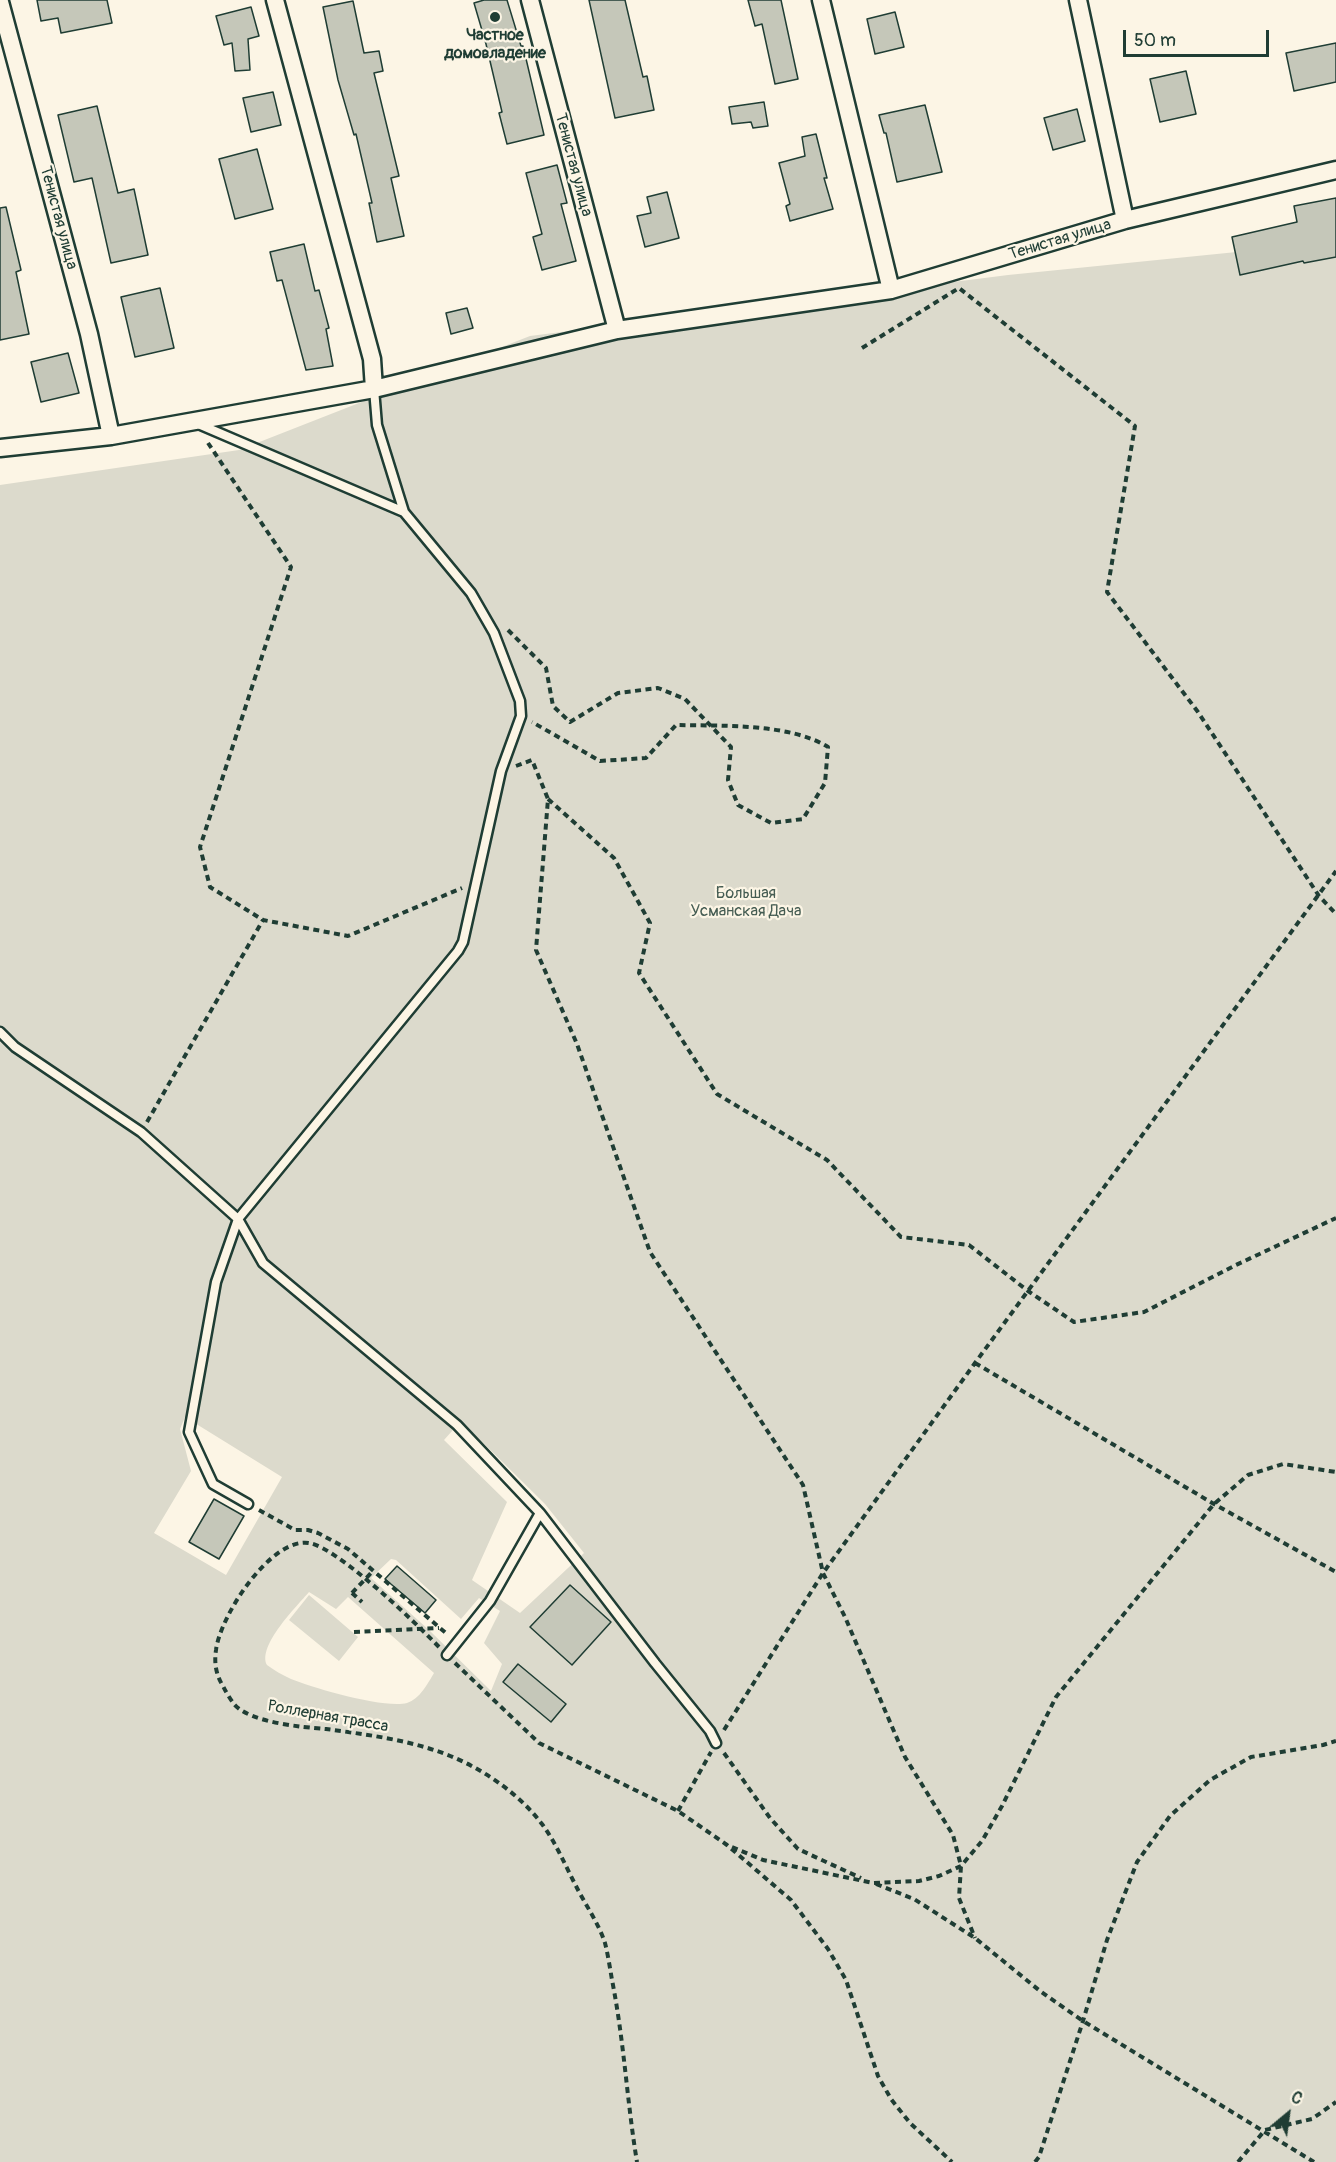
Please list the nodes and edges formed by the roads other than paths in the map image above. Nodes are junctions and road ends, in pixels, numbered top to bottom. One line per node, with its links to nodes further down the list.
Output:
1 (275, 0): 10 (street)
2 (530, 0): 9 (street, Тенистая улица)
3 (821, 0): 8 (street)
4 (1078, 0): 7 (street, Тенистая улица)
5 (0, 2): 12 (street, Тенистая улица)
6 (1336, 170): 7 (street, Тенистая улица)
7 (1125, 220): 8 (street, Тенистая улица)
8 (891, 290): 9 (street, Тенистая улица)
9 (617, 330): 10 (street, Тенистая улица)
10 (374, 389): 11 (street, Тенистая улица); 14 (lane)
11 (193, 422): 12 (street, Тенистая улица); 14 (lane)
12 (111, 436): 13 (street, Тенистая улица)
13 (0, 448)
14 (404, 512): 16 (lane)
15 (0, 1032): 16 (lane)
16 (238, 1219): 17 (lane); 18 (lane)
17 (248, 1504)
18 (540, 1513): 19 (lane); 20 (lane)
19 (447, 1655)
20 (716, 1743)

